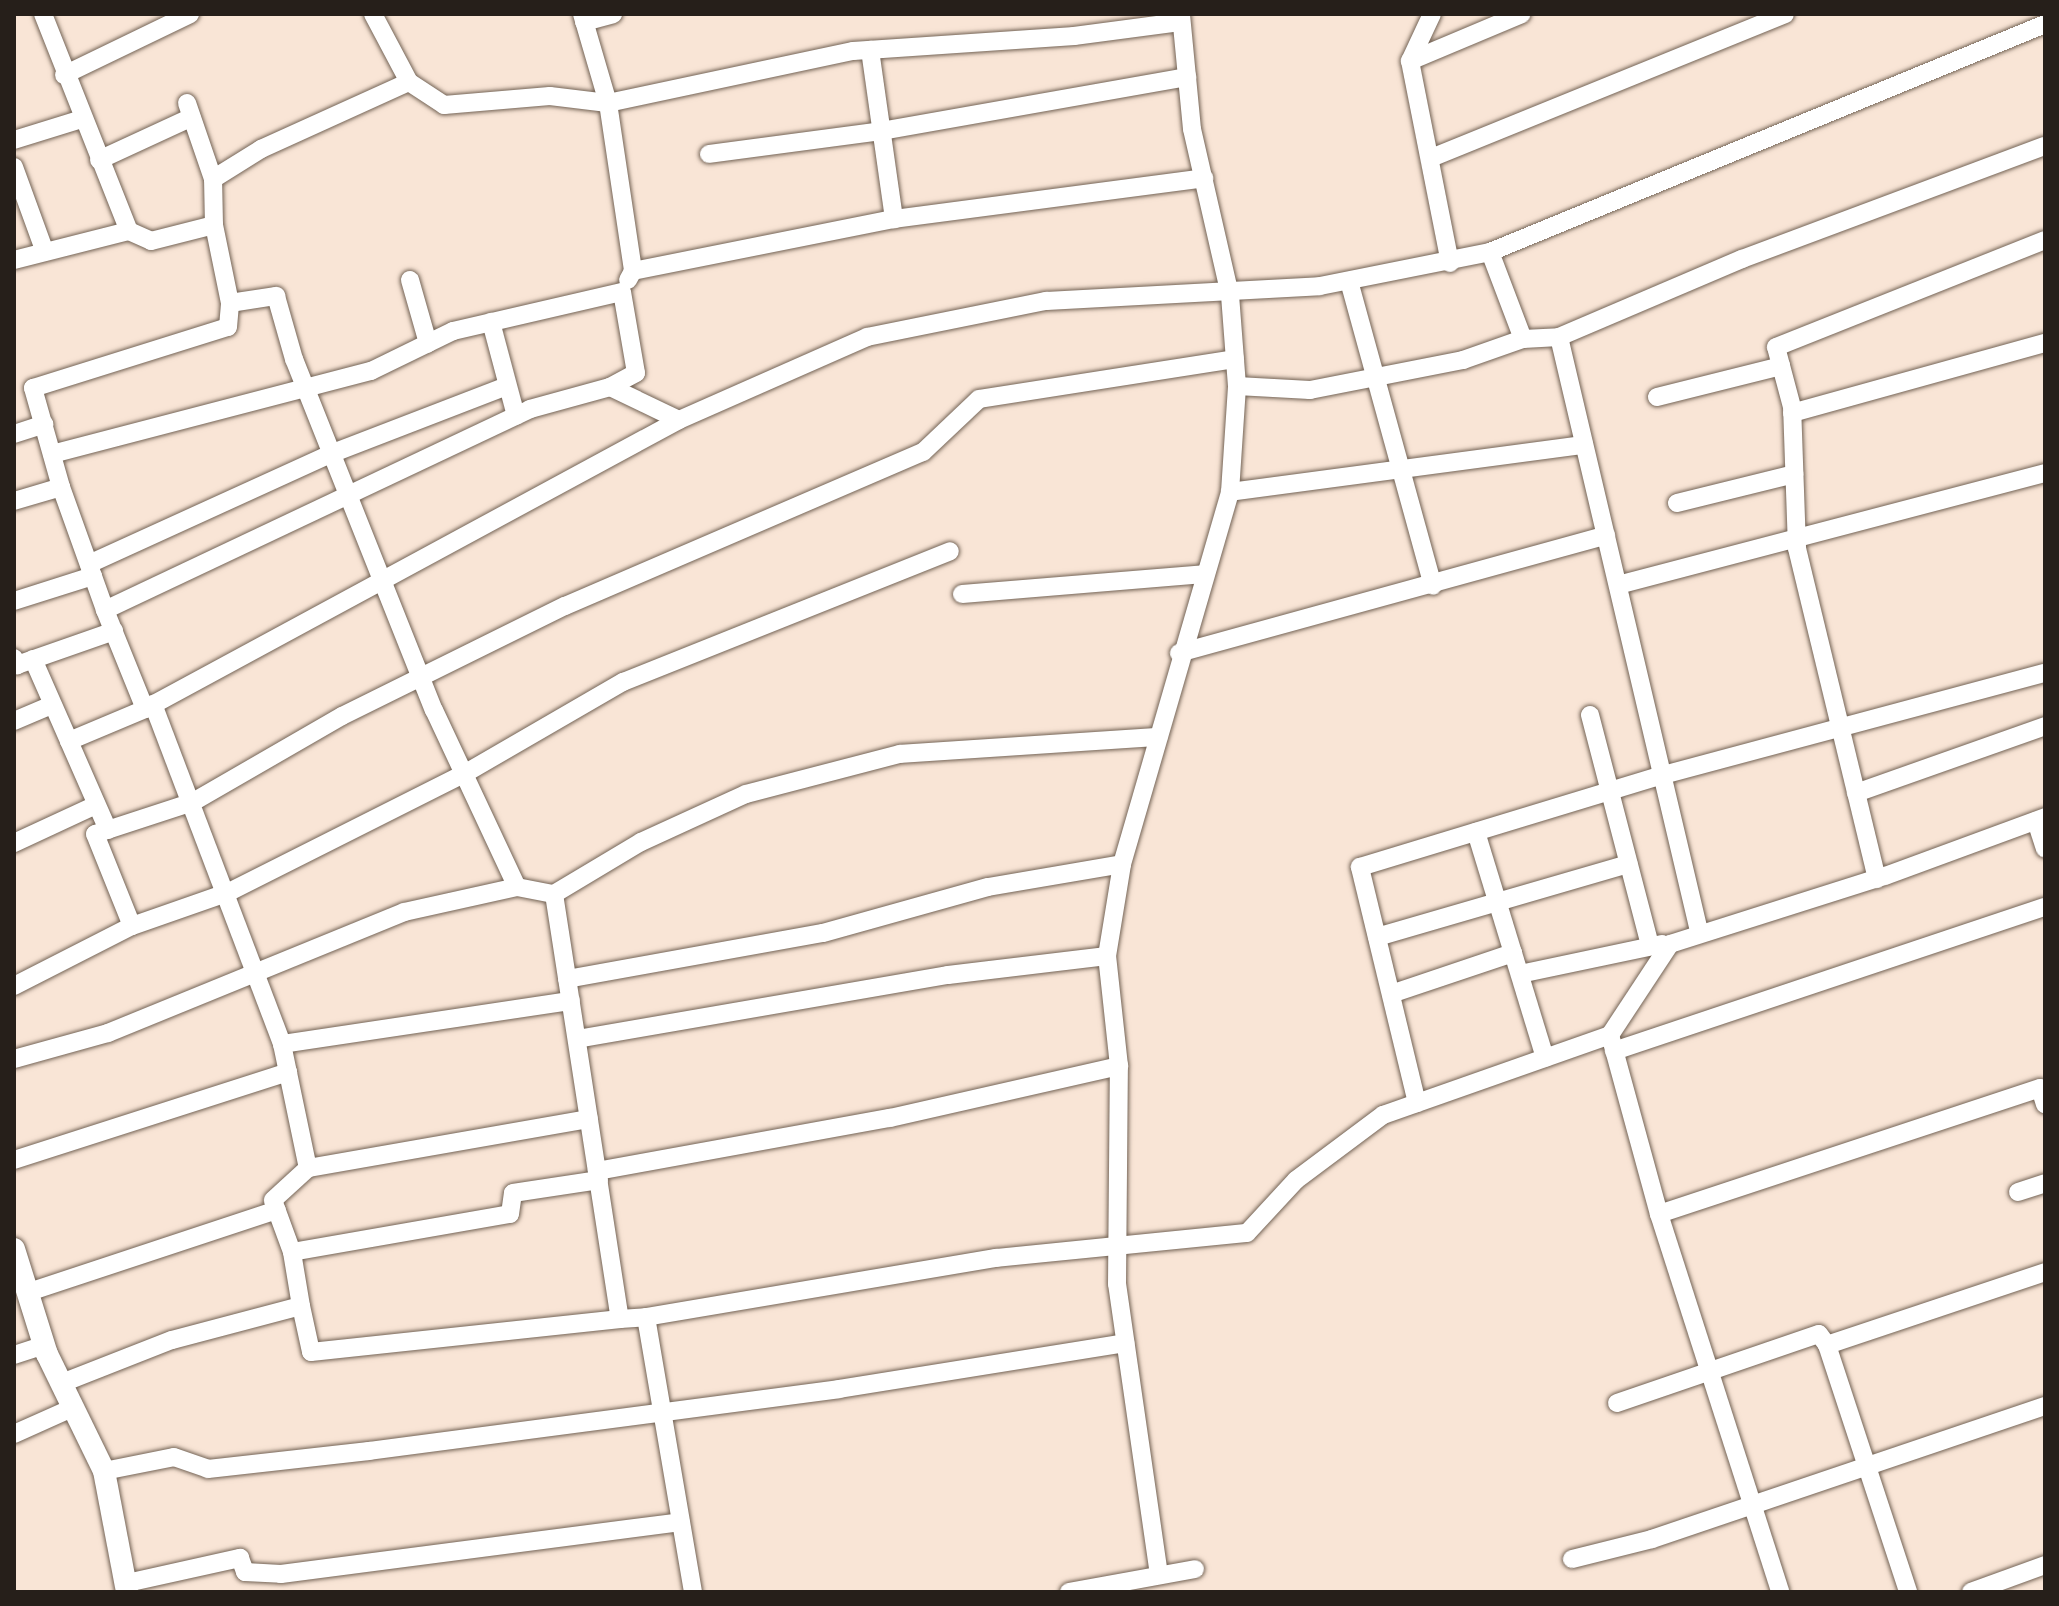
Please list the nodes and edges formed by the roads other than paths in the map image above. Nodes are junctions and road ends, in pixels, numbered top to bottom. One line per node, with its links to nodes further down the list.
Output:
1 (43, 14): 13 (street)
2 (190, 14): 13 (street)
3 (373, 14): 15 (street)
4 (613, 14): 8 (street)
5 (1432, 14): 12 (street)
6 (1522, 14): 12 (street)
7 (1785, 14): 22 (street)
8 (583, 18): 16 (street)
9 (1180, 18): 11 (street); 14 (street)
10 (2045, 24): 32 (street)
11 (870, 50): 16 (street); 18 (street)
12 (1410, 61): 22 (street)
13 (64, 75): 17 (street)
14 (1187, 77): 18 (street); 25 (street)
15 (409, 82): 16 (street); 26 (street)
16 (608, 103): 35 (street)
17 (82, 119): 19 (street); 23 (street)
18 (881, 131): 21 (street); 27 (street)
19 (14, 140)
20 (2045, 146): 42 (street)
21 (709, 154)
22 (1431, 158): 34 (street)
23 (99, 160): 26 (street); 29 (street)
24 (14, 167): 31 (street)
25 (1204, 178): 27 (street); 39 (street)
26 (213, 179): 28 (street)
27 (894, 219): 35 (street)
28 (214, 225): 29 (street); 40 (street)
29 (129, 231): 31 (street)
30 (2045, 240): 47 (street)
31 (45, 252): 33 (street)
32 (1490, 252): 34 (street); 43 (street)
33 (14, 260)
34 (1450, 263): 37 (street)
35 (633, 271): 38 (street)
36 (410, 280): 44 (street)
37 (1349, 281): 39 (street); 48 (street)
38 (622, 292): 41 (street); 52 (street)
39 (1230, 295): 46 (street); 58 (street)
40 (230, 303): 53 (street); 54 (street)
41 (491, 322): 44 (street); 50 (street)
42 (1559, 337): 43 (street); 61 (street)
43 (1523, 339): 48 (street)
44 (428, 343): 54 (street)
45 (2045, 343): 56 (street)
46 (1235, 359): 51 (street); 87 (street)
47 (1781, 366): 55 (street); 56 (street)
48 (1378, 377): 51 (street); 64 (street)
49 (14, 385): 53 (street)
50 (507, 386): 57 (street); 62 (street)
51 (1237, 386): 68 (street)
52 (610, 387): 57 (street); 58 (street)
53 (33, 388): 59 (street)
54 (306, 389): 62 (street); 63 (street)
55 (1657, 397)
56 (1792, 413): 66 (street)
57 (516, 416): 69 (street)
58 (679, 420): 77 (street)
59 (44, 424): 60 (street); 63 (street)
60 (14, 434)
61 (1584, 445): 64 (street); 72 (street)
62 (333, 453): 69 (street); 75 (street)
63 (52, 454): 67 (street)
64 (1402, 470): 68 (street); 79 (street)
65 (2045, 473): 73 (street)
66 (1794, 474): 71 (street); 73 (street)
67 (61, 487): 70 (street); 75 (street)
68 (1230, 492): 76 (street)
69 (350, 495): 77 (street); 82 (street)
70 (14, 501)
71 (1677, 503)
72 (1606, 535): 78 (street); 79 (street)
73 (1796, 539): 78 (street); 93 (street)
74 (950, 551): 96 (street)
75 (91, 570): 81 (street); 82 (street)
76 (1204, 574): 80 (street); 84 (street)
77 (385, 581): 87 (street); 89 (street)
78 (1618, 585): 97 (street)
79 (1433, 586): 84 (street)
80 (962, 594)
81 (14, 601)
82 (105, 610): 83 (street)
83 (114, 631): 85 (street); 89 (street)
84 (1179, 653): 94 (street)
85 (24, 658): 88 (street)
86 (2045, 673): 93 (street)
87 (422, 680): 96 (street); 100 (street)
88 (50, 706): 91 (street); 95 (street)
89 (149, 706): 95 (street); 100 (street)
90 (1590, 715): 98 (street)
91 (14, 721)
92 (2045, 726): 99 (street)
93 (1840, 728): 97 (street); 99 (street)
94 (1158, 737): 107 (street); 112 (street)
95 (69, 741): 101 (street)
96 (464, 774): 110 (street); 111 (street)
97 (1663, 775): 98 (street); 116 (street)
98 (1610, 791): 104 (street); 108 (street)
99 (1856, 793): 109 (street)
100 (193, 802): 103 (street); 111 (street)
101 (96, 805): 103 (street); 105 (street)
102 (2040, 819): 106 (street); 109 (street)
103 (108, 830): 115 (street)
104 (1476, 832): 113 (street); 117 (street)
105 (14, 843)
106 (2045, 849)
107 (1122, 864): 121 (street); 124 (street)
108 (1629, 864): 113 (street); 119 (street)
109 (1877, 879): 116 (street)
110 (517, 887): 112 (street); 122 (street)
111 (229, 892): 115 (street); 122 (street)
112 (554, 894): 124 (street)
113 (1496, 898): 117 (street); 120 (street)
114 (2045, 907): 129 (street)
115 (132, 926): 125 (street)
116 (1699, 931): 118 (street)
117 (1377, 937): 126 (street)
118 (1670, 944): 119 (street); 129 (street)
119 (1650, 945): 123 (street)
120 (1513, 953): 123 (street); 126 (street)
121 (1107, 956): 128 (street); 133 (street)
122 (257, 974): 130 (street); 132 (street)
123 (1520, 974): 131 (street)
124 (567, 979): 127 (street)
125 (14, 986)
126 (1391, 994): 136 (street)
127 (571, 1001): 128 (street); 130 (street)
128 (577, 1039): 137 (street)
129 (1612, 1043): 131 (street); 144 (street)
130 (282, 1044): 134 (street)
131 (1545, 1058): 136 (street)
132 (14, 1059)
133 (1119, 1066): 140 (street); 145 (street)
134 (288, 1072): 138 (street); 139 (street)
135 (2043, 1092): 144 (street)
136 (1417, 1103): 145 (street)
137 (589, 1119): 139 (street); 140 (street)
138 (14, 1160)
139 (308, 1168): 143 (street)
140 (598, 1176): 147 (street); 152 (street)
141 (2045, 1183): 142 (street)
142 (2018, 1192)
143 (277, 1210): 147 (street); 149 (street)
144 (1659, 1214): 157 (street)
145 (1118, 1245): 151 (street); 153 (street)
146 (14, 1249): 149 (street)
147 (292, 1252): 150 (street)
148 (2045, 1272): 155 (street)
149 (29, 1292): 154 (street)
150 (301, 1306): 152 (street); 158 (street)
151 (646, 1317): 152 (street); 162 (street)
152 (620, 1319)
153 (1125, 1343): 162 (street); 171 (street)
154 (45, 1345): 156 (street); 158 (street)
155 (1827, 1345): 157 (street); 164 (street)
156 (14, 1355)
157 (1710, 1371): 159 (street); 166 (street)
158 (62, 1383): 161 (street)
159 (1617, 1403)
160 (2045, 1406): 164 (street)
161 (72, 1408): 163 (street); 165 (street)
162 (663, 1413): 165 (street); 167 (street)
163 (14, 1434)
164 (1867, 1467): 166 (street); 177 (street)
165 (104, 1471): 172 (street)
166 (1753, 1506): 168 (street); 176 (street)
167 (681, 1522): 172 (street); 174 (street)
168 (1572, 1559)
169 (1195, 1569): 171 (street)
170 (2043, 1573): 178 (street)
171 (1159, 1575): 173 (street)
172 (127, 1587)
173 (1102, 1590): 175 (street)
174 (693, 1592)
175 (1069, 1592)
176 (1780, 1592)
177 (1908, 1592)
178 (1971, 1592)

